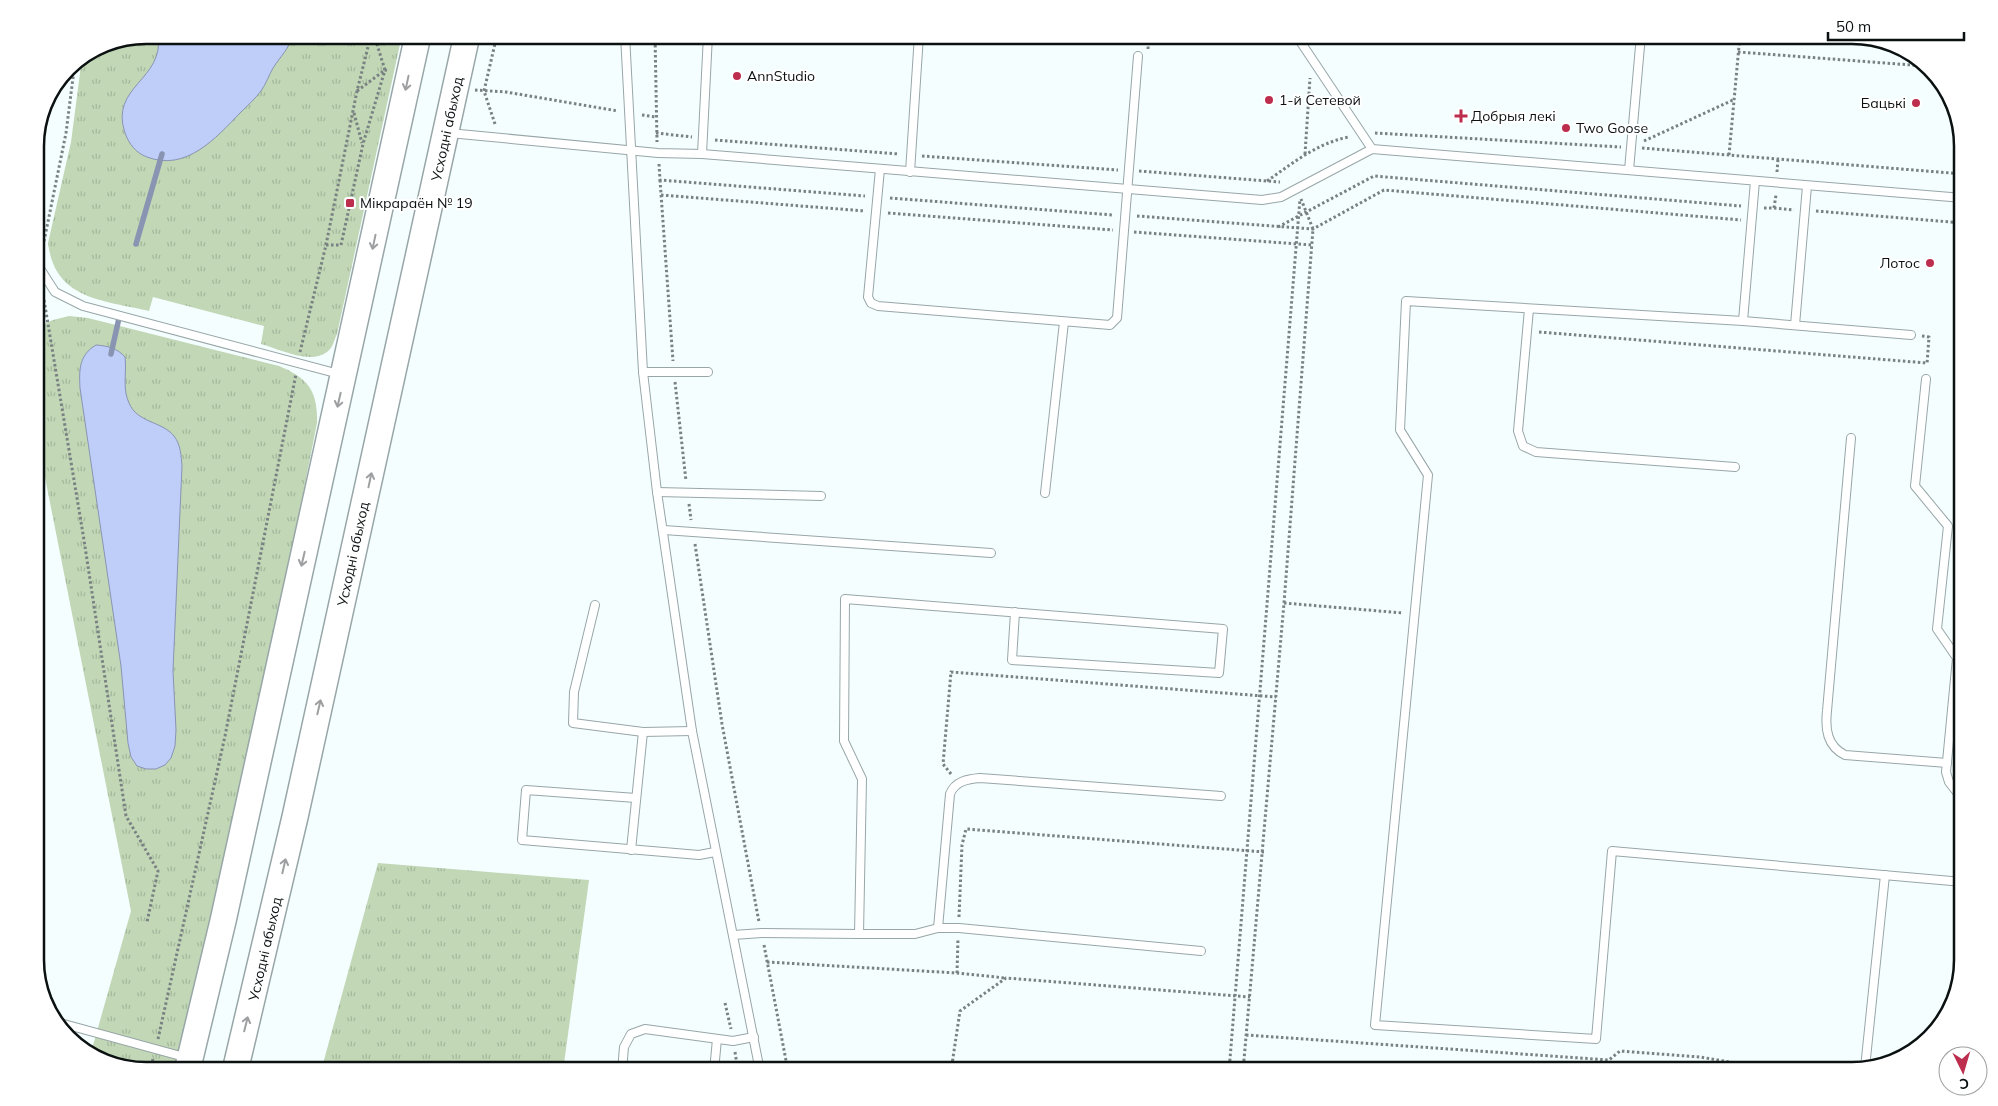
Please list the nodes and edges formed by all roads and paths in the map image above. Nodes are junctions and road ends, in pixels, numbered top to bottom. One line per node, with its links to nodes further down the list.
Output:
1 (370, 44): 21 (path)
2 (375, 44): 17 (path)
3 (416, 44): 95 (main road, one-way to 95)
4 (465, 44): 29 (main road, Усходні абыход)
5 (495, 44): 22 (path)
6 (625, 44): 37 (lane)
7 (655, 44): 27 (path)
8 (707, 44): 32 (lane)
9 (918, 44): 40 (lane)
10 (1302, 44): 15 (lane)
11 (1640, 44): 35 (lane)
12 (1739, 44): 13 (path)
13 (1738, 52): 16 (path); 23 (path)
14 (1138, 56): 46 (lane)
15 (1312, 60): 31 (lane); 39 (path)
16 (1914, 65)
17 (385, 70): 18 (path); 21 (path); 33 (path)
18 (392, 72)
19 (74, 73): 77 (path)
20 (474, 90): 22 (path)
21 (357, 91): 24 (path)
22 (484, 91): 25 (path); 28 (path)
23 (1734, 99): 35 (path); 41 (path)
24 (353, 111): 33 (path); 79 (path)
25 (618, 111)
26 (637, 114): 27 (path)
27 (656, 117): 30 (path)
28 (497, 130)
29 (447, 133): 37 (lane); 148 (main road, Усходні абыход, one-way to 29)
30 (656, 133): 32 (path); 34 (path)
31 (1362, 134): 35 (path); 36 (lane); 39 (path)
32 (702, 138): 38 (lane); 40 (path)
33 (362, 144): 79 (path)
34 (657, 145)
35 (1631, 147): 41 (path); 45 (lane)
36 (1372, 149): 45 (lane); 55 (lane)
37 (631, 151): 38 (lane); 92 (lane)
38 (702, 154): 44 (lane)
39 (1304, 154): 51 (path)
40 (911, 155): 46 (path); 47 (lane)
41 (1729, 155): 42 (path)
42 (1778, 159): 48 (path); 49 (path)
43 (659, 161): 50 (path)
44 (880, 169): 47 (lane); 85 (lane)
45 (1629, 170): 52 (lane)
46 (1129, 171): 51 (path); 55 (lane)
47 (910, 172): 55 (lane)
48 (1954, 173)
49 (1777, 175)
50 (660, 180): 57 (path); 58 (path)
51 (1267, 181): 53 (path)
52 (1755, 181): 54 (lane); 61 (lane)
53 (1284, 183)
54 (1807, 186): 59 (lane); 86 (lane)
55 (1128, 190): 76 (lane)
56 (1776, 194): 62 (path)
57 (661, 195): 64 (path); 94 (path)
58 (868, 196)
59 (1954, 197)
60 (884, 198): 68 (path)
61 (1753, 207): 62 (path); 67 (path); 71 (lane)
62 (1774, 208): 63 (path)
63 (1794, 210)
64 (866, 211)
65 (1815, 211): 72 (path)
66 (882, 212): 76 (path)
67 (1306, 213): 70 (path); 70 (path); 75 (path)
68 (1118, 215)
69 (1136, 216): 73 (path)
70 (1299, 216): 73 (path); 74 (path)
71 (1752, 221): 75 (path); 84 (lane)
72 (1954, 222)
73 (1277, 227): 74 (path)
74 (1298, 229): 75 (path); 78 (path)
75 (1313, 229): 80 (path)
76 (1124, 231): 78 (path); 85 (lane)
77 (44, 234)
78 (1296, 244): 80 (path); 112 (path)
79 (326, 245): 89 (path)
80 (1312, 245): 106 (path)
81 (44, 276): 95 (lane)
82 (44, 309): 127 (path)
83 (1530, 309): 84 (lane); 87 (lane); 109 (lane)
84 (1742, 321): 86 (lane)
85 (1064, 322): 101 (lane)
86 (1795, 325): 88 (lane)
87 (1528, 331): 90 (path); 98 (lane)
88 (1911, 335): 90 (path)
89 (300, 355)
90 (1927, 363): 96 (path)
91 (296, 372): 143 (path)
92 (643, 372): 94 (lane); 99 (lane)
93 (708, 372): 94 (lane)
94 (674, 373): 100 (path)
95 (344, 376): 147 (main road, one-way to 147)
96 (1926, 379): 110 (lane)
97 (1851, 438): 116 (lane)
98 (1735, 467)
99 (657, 492): 100 (lane); 103 (lane)
100 (687, 493): 102 (lane); 104 (path)
101 (1045, 493)
102 (821, 496)
103 (664, 530): 104 (lane); 114 (lane)
104 (693, 533): 105 (lane); 130 (path)
105 (991, 553)
106 (1284, 603): 109 (path); 113 (path)
107 (595, 605): 115 (lane)
108 (1014, 612): 108 (lane); 131 (lane)
109 (1413, 614): 125 (lane)
110 (1954, 654)
111 (1954, 690): 116 (lane)
112 (1260, 696): 113 (path); 117 (path); 122 (path)
113 (1276, 697): 124 (path)
114 (692, 731): 115 (lane); 123 (lane)
115 (643, 732): 120 (lane)
116 (1947, 763): 118 (lane)
117 (959, 783): 119 (lane); 128 (lane)
118 (1954, 788)
119 (1221, 796)
120 (636, 798): 121 (lane); 121 (lane)
121 (631, 850): 123 (lane)
122 (1247, 850): 124 (path); 129 (path); 137 (path)
123 (715, 852): 132 (lane)
124 (1264, 852): 138 (path)
125 (1885, 875): 126 (lane); 144 (lane)
126 (1954, 881)
127 (147, 922)
128 (938, 928): 129 (lane); 131 (lane)
129 (959, 928): 133 (lane); 135 (path)
130 (762, 933): 131 (lane); 132 (lane); 134 (path)
131 (859, 934)
132 (734, 935): 141 (lane)
133 (1201, 951)
134 (767, 962): 135 (path); 152 (path)
135 (957, 973): 136 (path)
136 (1006, 978): 137 (path); 153 (path)
137 (1236, 996): 138 (path); 154 (path)
138 (1250, 997): 140 (path)
139 (67, 1026): 143 (lane)
140 (1246, 1035): 155 (path); 156 (path)
141 (754, 1037): 142 (lane); 151 (lane)
142 (718, 1039): 149 (lane); 150 (lane)
143 (156, 1050): 145 (path); 146 (lane)
144 (1865, 1061)
145 (153, 1062)
146 (182, 1062)
147 (189, 1062)
148 (237, 1062)
149 (623, 1062)
150 (715, 1062)
151 (758, 1062)
152 (786, 1062)
153 (952, 1062)
154 (1230, 1062)
155 (1244, 1062)
156 (1730, 1062)

